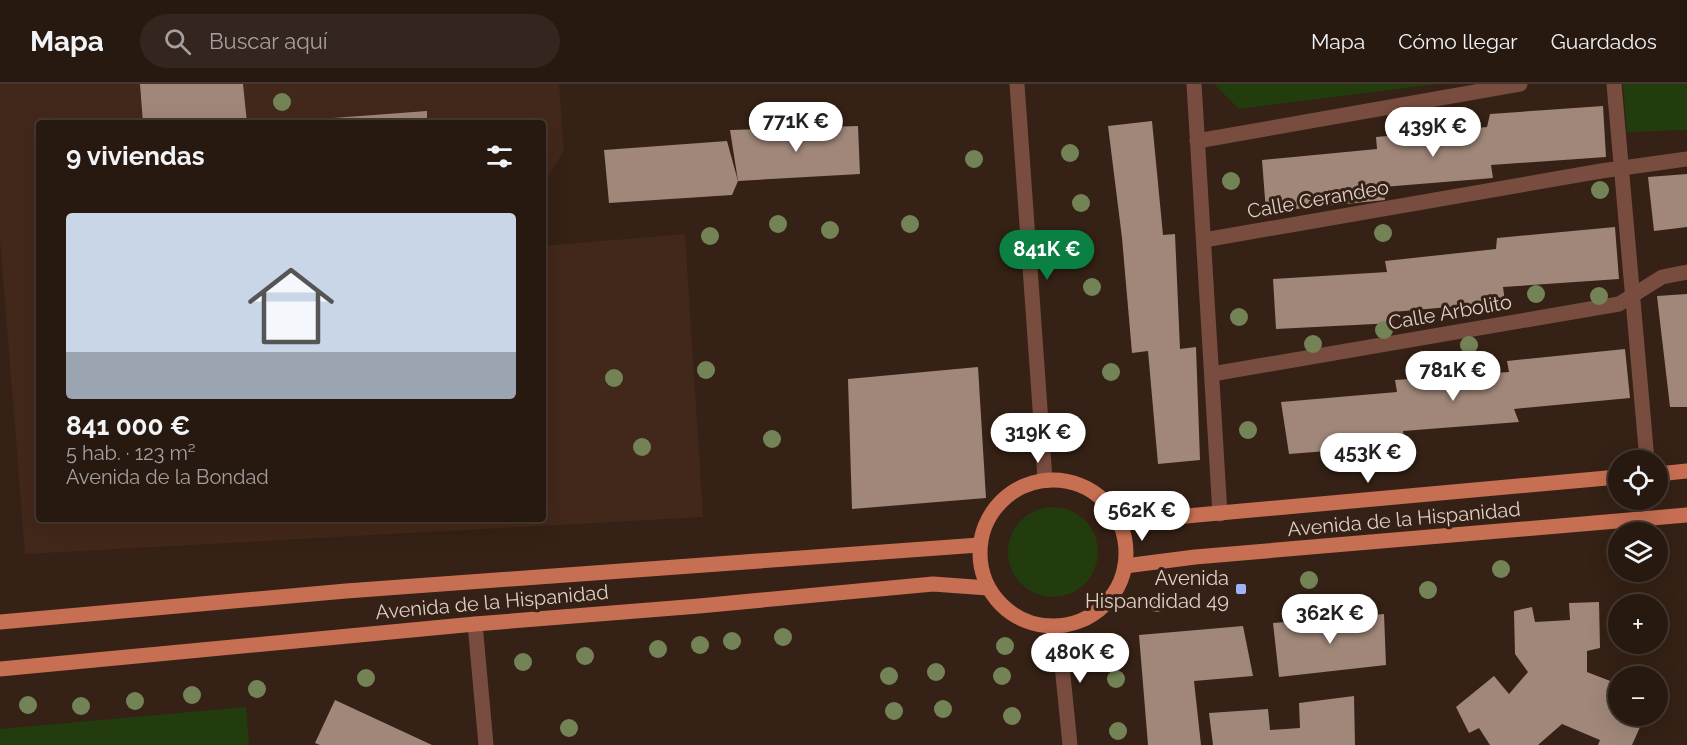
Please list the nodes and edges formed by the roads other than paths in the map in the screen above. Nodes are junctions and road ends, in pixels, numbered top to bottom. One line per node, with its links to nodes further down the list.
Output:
1 (1017, 84): 16 (street)
2 (1194, 84): 5 (street)
3 (1520, 84): 5 (street)
4 (1614, 84): 7 (street)
5 (1197, 141): 8 (street)
6 (1687, 159): 7 (street, Calle Cerandeo)
7 (1621, 168): 8 (street, Calle Cerandeo); 10 (street)
8 (1204, 240): 11 (street)
9 (1687, 272): 10 (street, Calle Arbolito)
10 (1632, 296): 11 (street, Calle Arbolito); 12 (street)
11 (1212, 374): 17 (street)
12 (1646, 450)
13 (1687, 471): 14 (main road)
14 (1668, 473)
15 (1608, 478): 17 (main road, Avenida de la Hispanidad)
16 (1045, 479): 19 (main road); 20 (main road)
17 (1220, 514): 19 (main road, Avenida de la Hispanidad)
18 (1687, 515): 21 (main road, Avenida de la Hispanidad)
19 (1120, 522): 21 (main road)
20 (980, 545): 22 (main road); 23 (main road, Avenida de la Hispanidad)
21 (1125, 566): 25 (main road)
22 (988, 588): 24 (main road, Avenida de la Hispanidad); 25 (main road)
23 (0, 622)
24 (475, 624): 26 (main road, Avenida de la Hispanidad); 27 (street)
25 (1058, 626): 28 (street)
26 (0, 669)
27 (486, 745)
28 (1070, 745)

